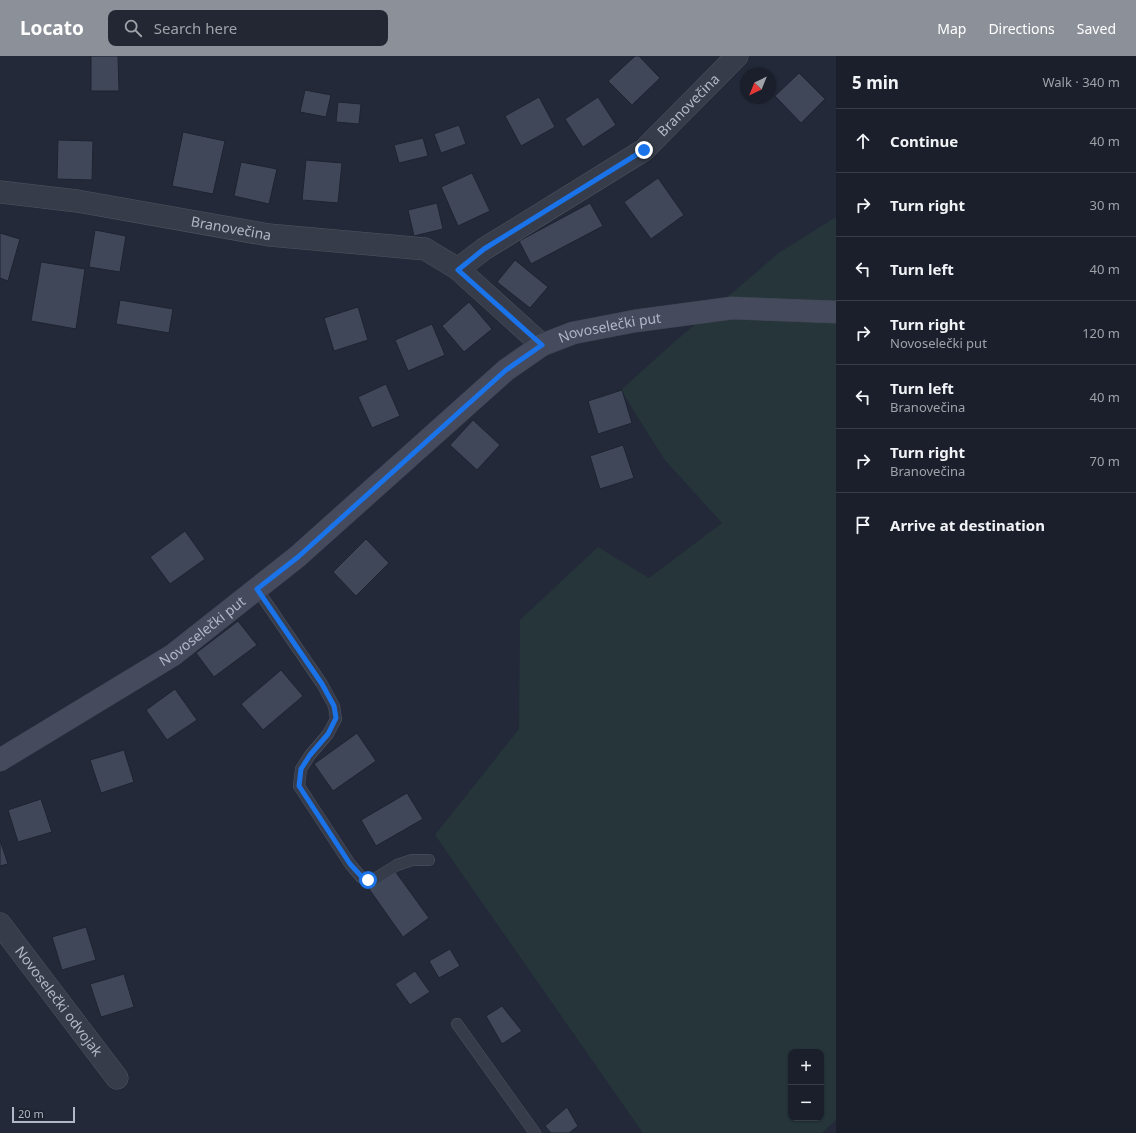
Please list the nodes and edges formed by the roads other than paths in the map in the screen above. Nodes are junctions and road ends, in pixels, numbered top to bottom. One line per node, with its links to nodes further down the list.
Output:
1 (737, 56): 3 (street, Branovečina)
2 (0, 192): 3 (street, Branovečina)
3 (458, 270): 5 (street, Branovečina)
4 (836, 312): 5 (street, Novoselečki put)
5 (542, 345): 6 (street, Novoselečki put)
6 (257, 589): 7 (street, Novoselečki put); 8 (lane)
7 (0, 760)
8 (429, 860)
9 (0, 924): 11 (street, Novoselečki odvojak)
10 (457, 1024): 12 (lane)
11 (117, 1078)
12 (535, 1133)

